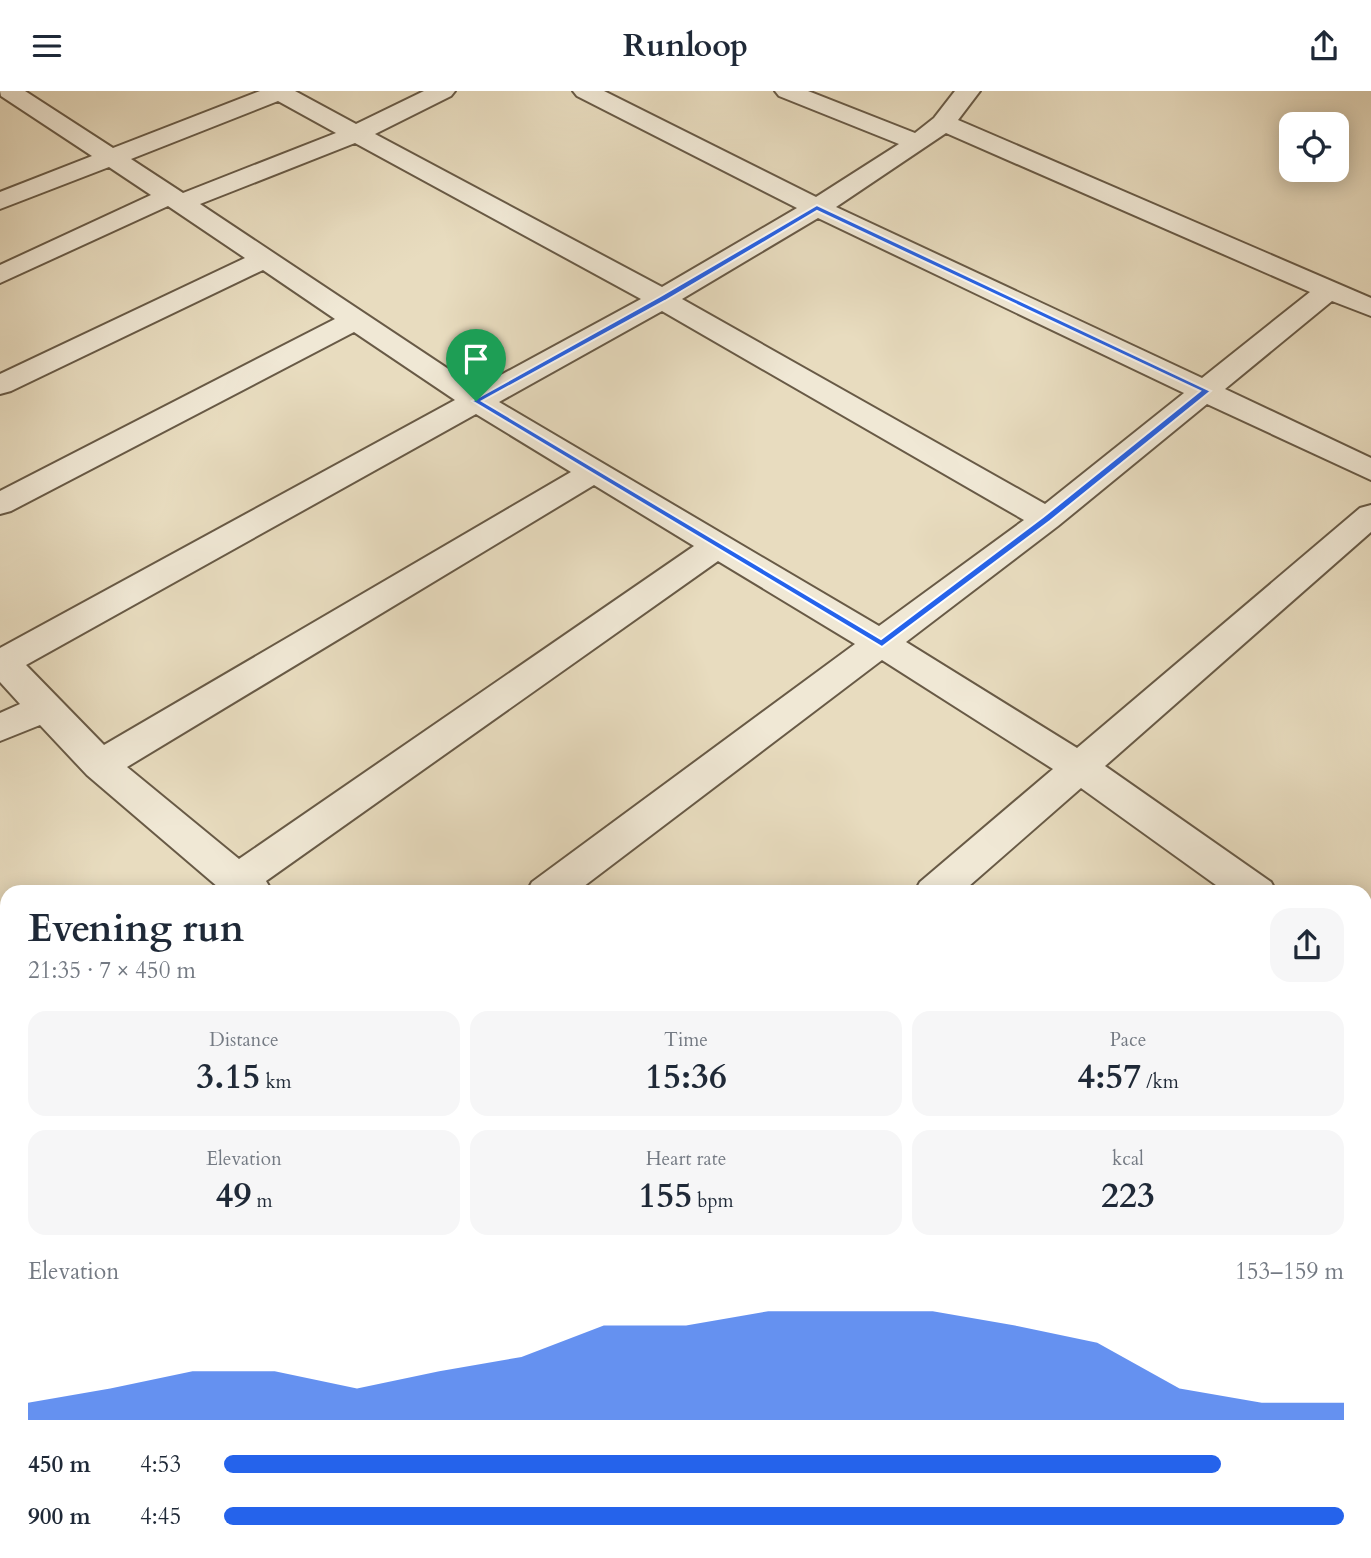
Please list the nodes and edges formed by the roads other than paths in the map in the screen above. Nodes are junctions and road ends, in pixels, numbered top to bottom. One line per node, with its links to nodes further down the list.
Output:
1 (9, 91): 10 (street)
2 (443, 91): 8 (street)
3 (585, 91): 13 (street)
4 (787, 91): 9 (street)
5 (968, 91): 7 (street)
6 (280, 92): 8 (street); 10 (street)
7 (943, 123): 9 (street); 16 (street)
8 (355, 134): 11 (street); 17 (street)
9 (918, 143): 13 (street)
10 (111, 158): 11 (street); 12 (street)
11 (175, 200): 14 (street); 15 (street)
12 (0, 201)
13 (817, 208): 17 (street); 21 (street)
14 (265, 259): 19 (street); 20 (street)
15 (0, 275)
16 (1329, 290): 18 (street); 21 (street)
17 (662, 299): 22 (street); 27 (street)
18 (1371, 308)
19 (355, 320): 22 (street); 25 (street)
20 (0, 385)
21 (1206, 391): 23 (street); 27 (street)
22 (476, 401): 24 (street); 30 (street)
23 (1371, 470)
24 (595, 471): 28 (street); 33 (street)
25 (0, 504)
26 (1371, 515): 34 (street)
27 (1047, 519): 29 (street)
28 (718, 545): 29 (street); 36 (street)
29 (882, 644): 34 (street); 37 (street)
30 (1, 662): 31 (street)
31 (44, 708): 32 (street); 33 (street)
32 (0, 728)
33 (100, 765): 35 (street)
34 (1079, 767): 38 (street); 39 (street)
35 (245, 885)
36 (247, 885)
37 (557, 885)
38 (943, 885)
39 (1246, 885)

